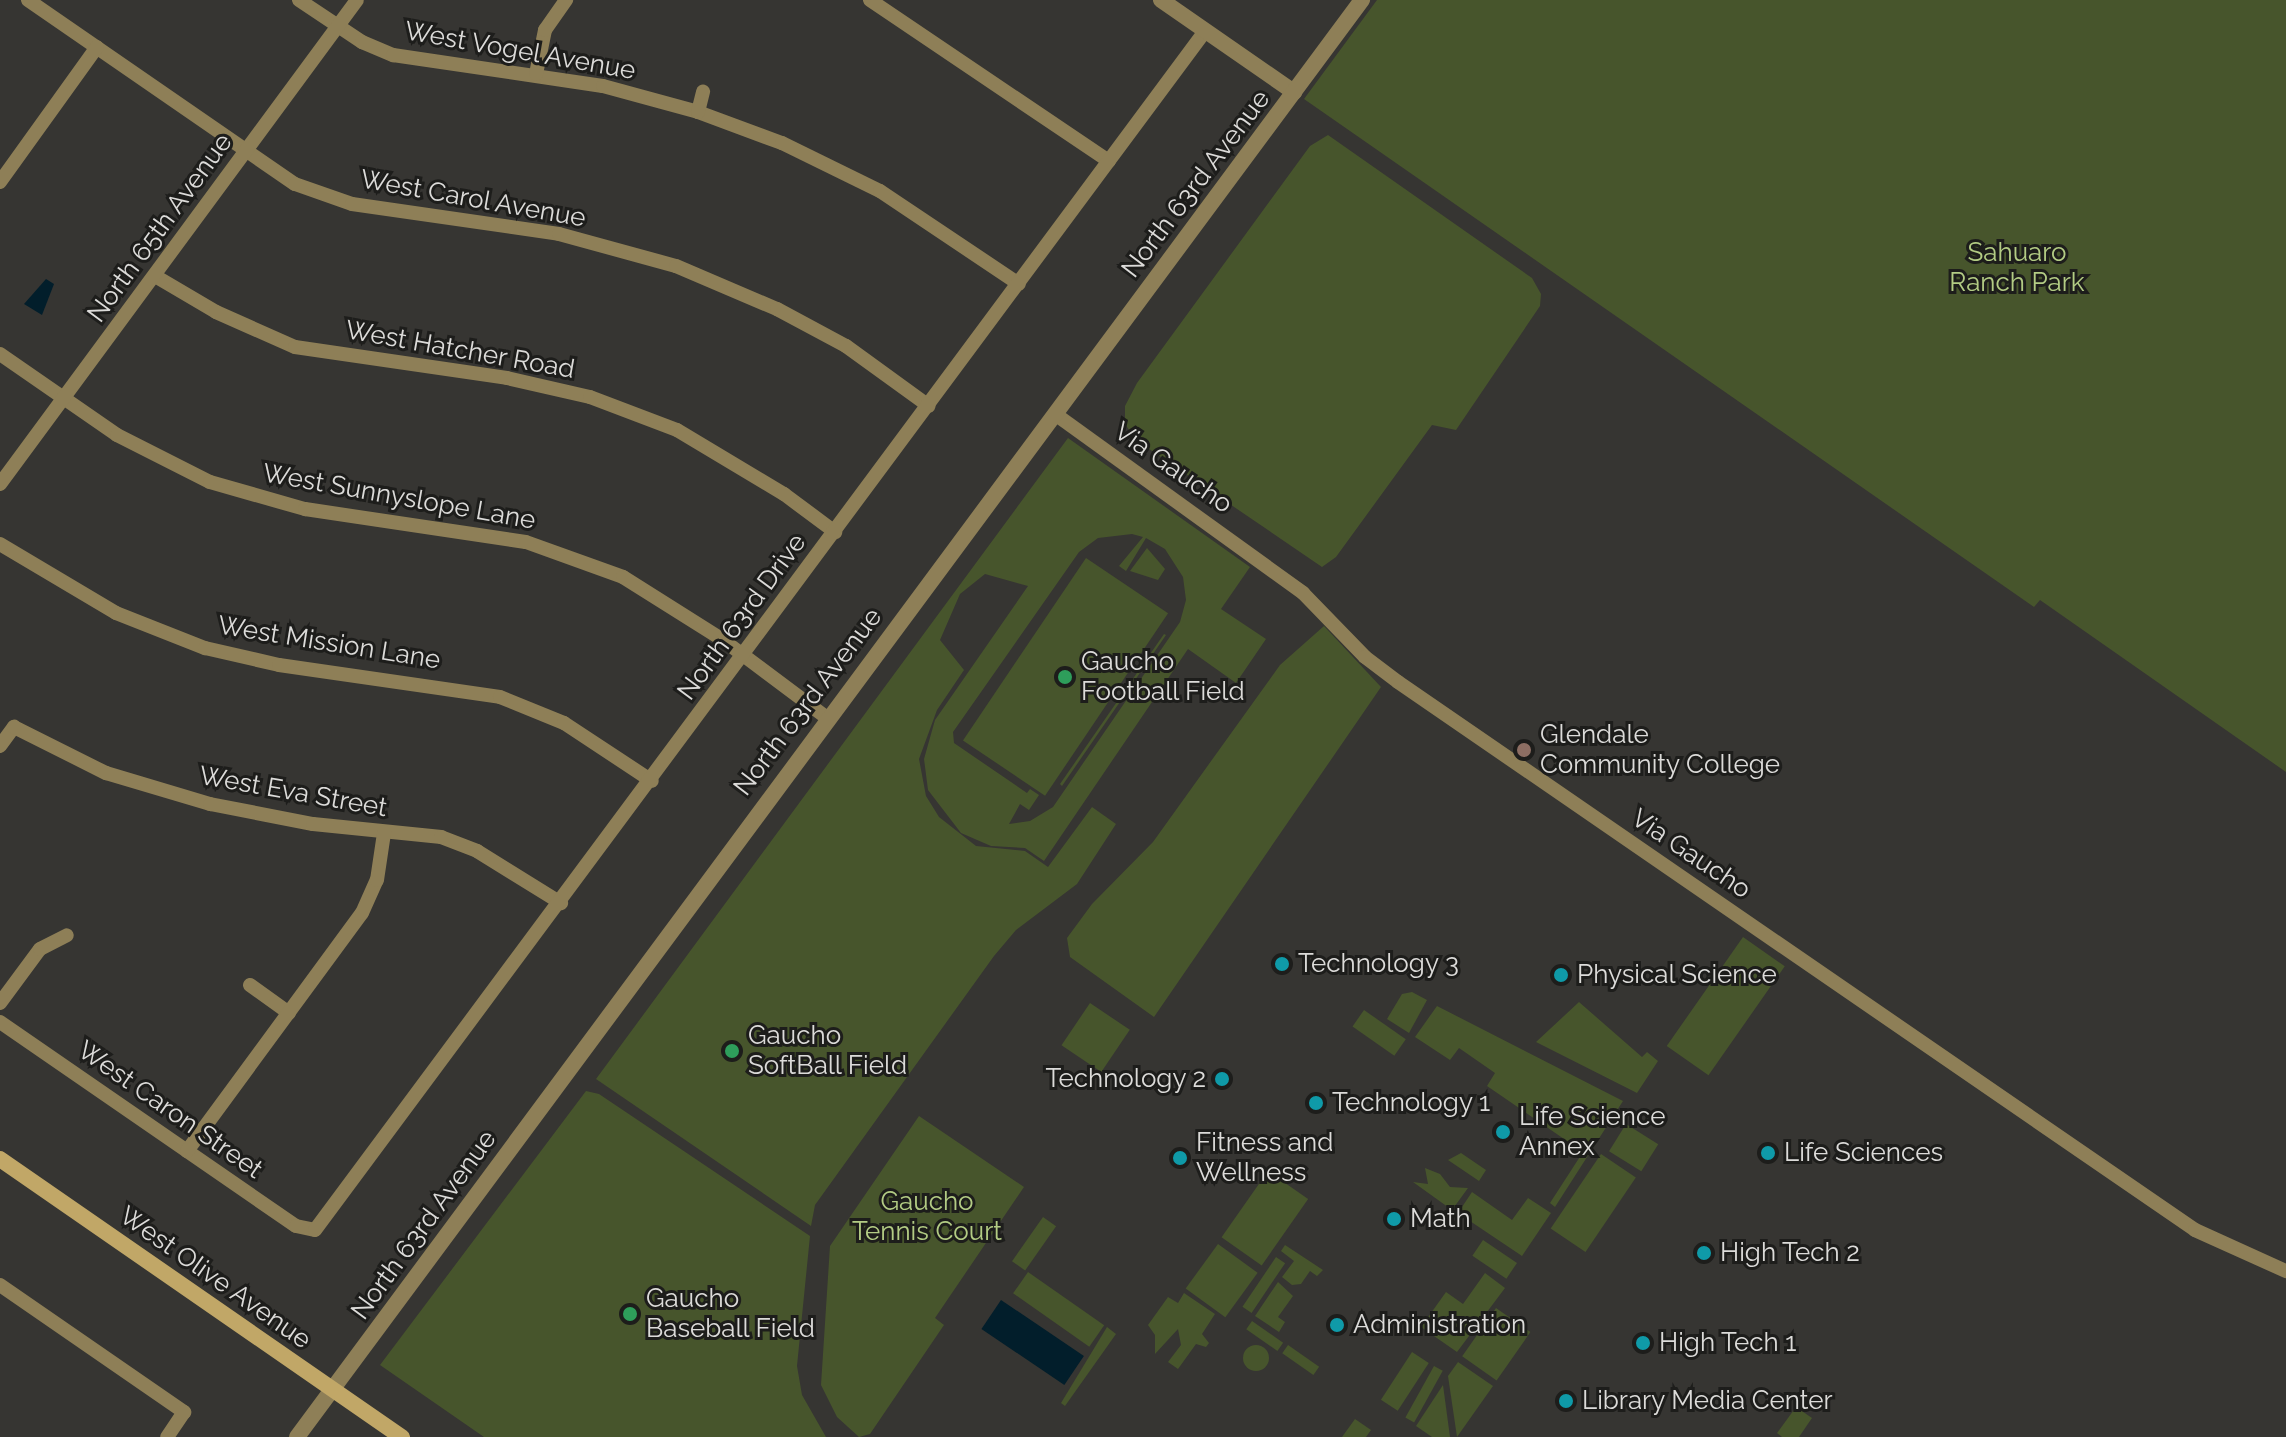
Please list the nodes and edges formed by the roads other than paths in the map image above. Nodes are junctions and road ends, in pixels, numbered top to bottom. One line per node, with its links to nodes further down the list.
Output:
1 (28, 0): 10 (street, West Carol Avenue)
2 (299, 0): 8 (street, West Vogel Avenue)
3 (357, 0): 8 (street, North 65th Avenue)
4 (566, 0): 11 (street)
5 (870, 0): 16 (street)
6 (1161, 0): 9 (street)
7 (1362, 0): 13 (street, North 63rd Avenue)
8 (337, 26): 11 (street, West Vogel Avenue); 15 (street, North 65th Avenue)
9 (1205, 31): 13 (street); 16 (street, North 63rd Drive)
10 (97, 47): 15 (street, West Carol Avenue); 17 (street)
11 (536, 74): 14 (street, West Vogel Avenue)
12 (703, 92): 14 (street)
13 (1294, 92): 23 (street, North 63rd Avenue)
14 (698, 112): 19 (street, West Vogel Avenue)
15 (246, 152): 18 (street, North 65th Avenue); 22 (street, West Carol Avenue)
16 (1109, 161): 19 (street, North 63rd Drive)
17 (0, 182)
18 (155, 276): 21 (street, North 65th Avenue); 25 (street, West Hatcher Road)
19 (1019, 284): 22 (street, North 63rd Drive)
20 (0, 354): 21 (street, West Sunnyslope Lane)
21 (64, 398): 24 (street, North 65th Avenue); 27 (street, West Sunnyslope Lane)
22 (929, 406): 25 (street, North 63rd Drive)
23 (1055, 414): 28 (street, North 63rd Avenue); 41 (street, Via Gaucho)
24 (0, 484)
25 (835, 532): 27 (street, North 63rd Drive)
26 (0, 544): 30 (street, West Mission Lane)
27 (744, 655): 28 (street, West Sunnyslope Lane); 30 (street, North 63rd Drive)
28 (826, 717): 43 (street, North 63rd Avenue)
29 (0, 746): 31 (street, West Eva Street)
30 (652, 781): 32 (street, North 63rd Drive)
31 (384, 833): 32 (street, West Eva Street); 36 (street)
32 (561, 903): 40 (street, North 63rd Drive)
33 (67, 935): 35 (street)
34 (250, 985): 36 (street)
35 (0, 1003)
36 (289, 1013): 38 (street)
37 (0, 1022): 38 (street, West Caron Street)
38 (187, 1151): 40 (street, West Caron Street)
39 (0, 1159): 43 (main road, West Olive Avenue)
40 (315, 1230)
41 (2286, 1271)
42 (0, 1285): 44 (street)
43 (332, 1389): 45 (street, North 63rd Avenue); 46 (main road, West Olive Avenue)
44 (167, 1437)
45 (297, 1437)
46 (402, 1437)

